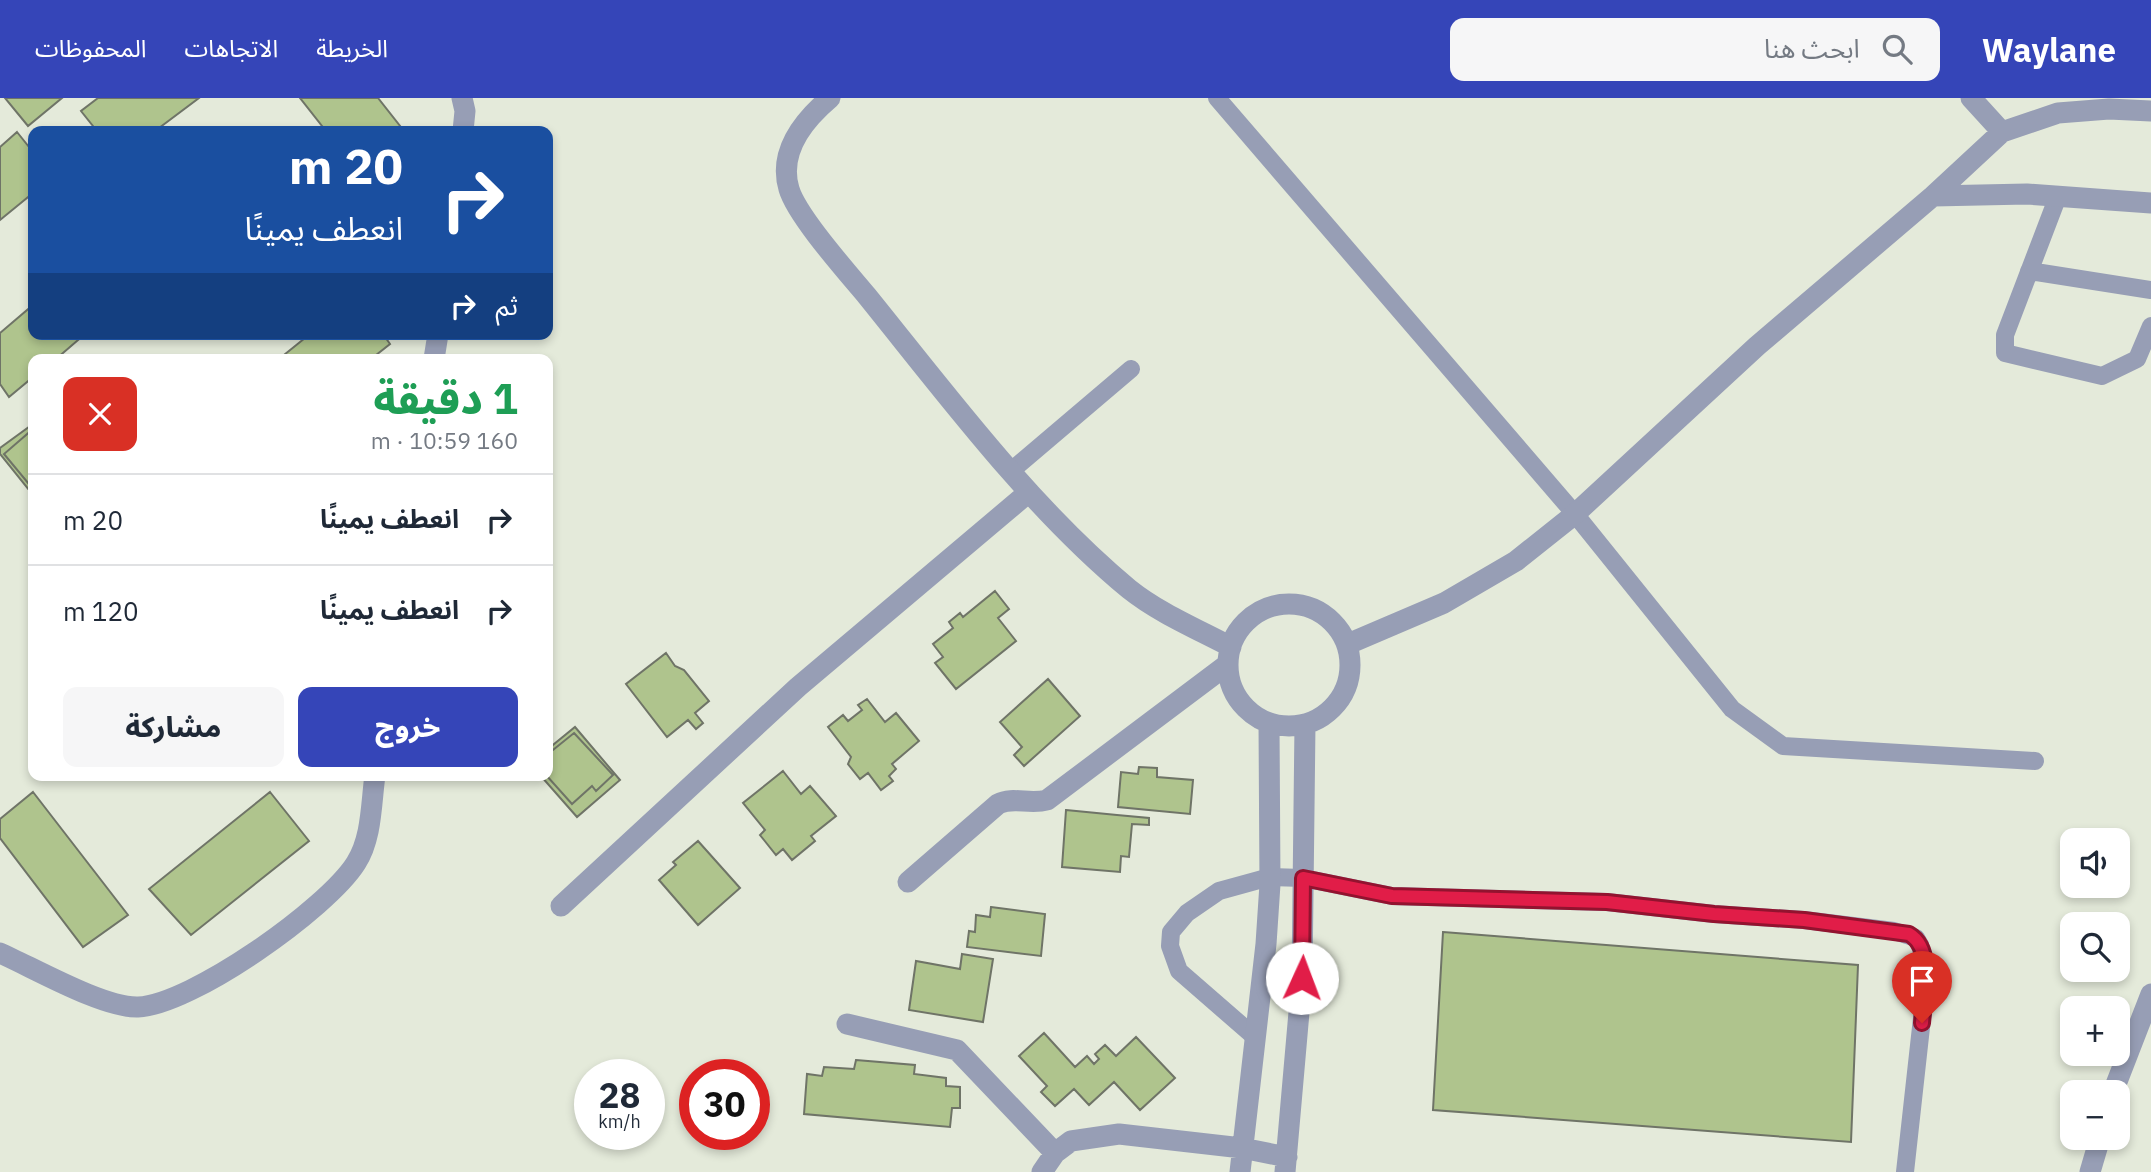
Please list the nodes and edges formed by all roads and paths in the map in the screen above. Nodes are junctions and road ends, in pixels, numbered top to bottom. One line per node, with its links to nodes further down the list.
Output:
1 (463, 98): 6 (street)
2 (830, 98): 15 (street)
3 (1217, 98): 17 (lane)
4 (1971, 98): 7 (street)
5 (2151, 111): 7 (street)
6 (464, 126)
7 (2002, 132): 8 (street)
8 (1933, 196): 9 (street); 17 (street)
9 (2058, 196): 10 (street); 11 (lane)
10 (2151, 203)
11 (2029, 271): 12 (lane); 13 (lane)
12 (2151, 290)
13 (2151, 326)
14 (1131, 369): 15 (lane)
15 (1011, 471): 16 (street)
16 (1029, 492): 19 (street); 27 (street)
17 (1575, 514): 18 (street); 22 (lane)
18 (1348, 644): 19 (street); 21 (street)
19 (1229, 655): 20 (street); 26 (street)
20 (1269, 723): 21 (street); 24 (street)
21 (1305, 724): 25 (street)
22 (2035, 761)
23 (374, 781): 28 (street)
24 (1270, 877): 25 (lane); 31 (street); 31 (lane)
25 (1303, 878): 36 (street); 39 (lane)
26 (908, 882)
27 (561, 906)
28 (0, 953)
29 (2151, 994): 32 (street)
30 (847, 1024): 35 (street)
31 (1256, 1038): 33 (street)
32 (2118, 1080)
33 (1242, 1148): 35 (street); 36 (street); 38 (street)
34 (2096, 1150): 40 (street)
35 (1055, 1153): 37 (street)
36 (1286, 1164)
37 (1042, 1172)
38 (1240, 1172)
39 (1905, 1172)
40 (2090, 1172)

